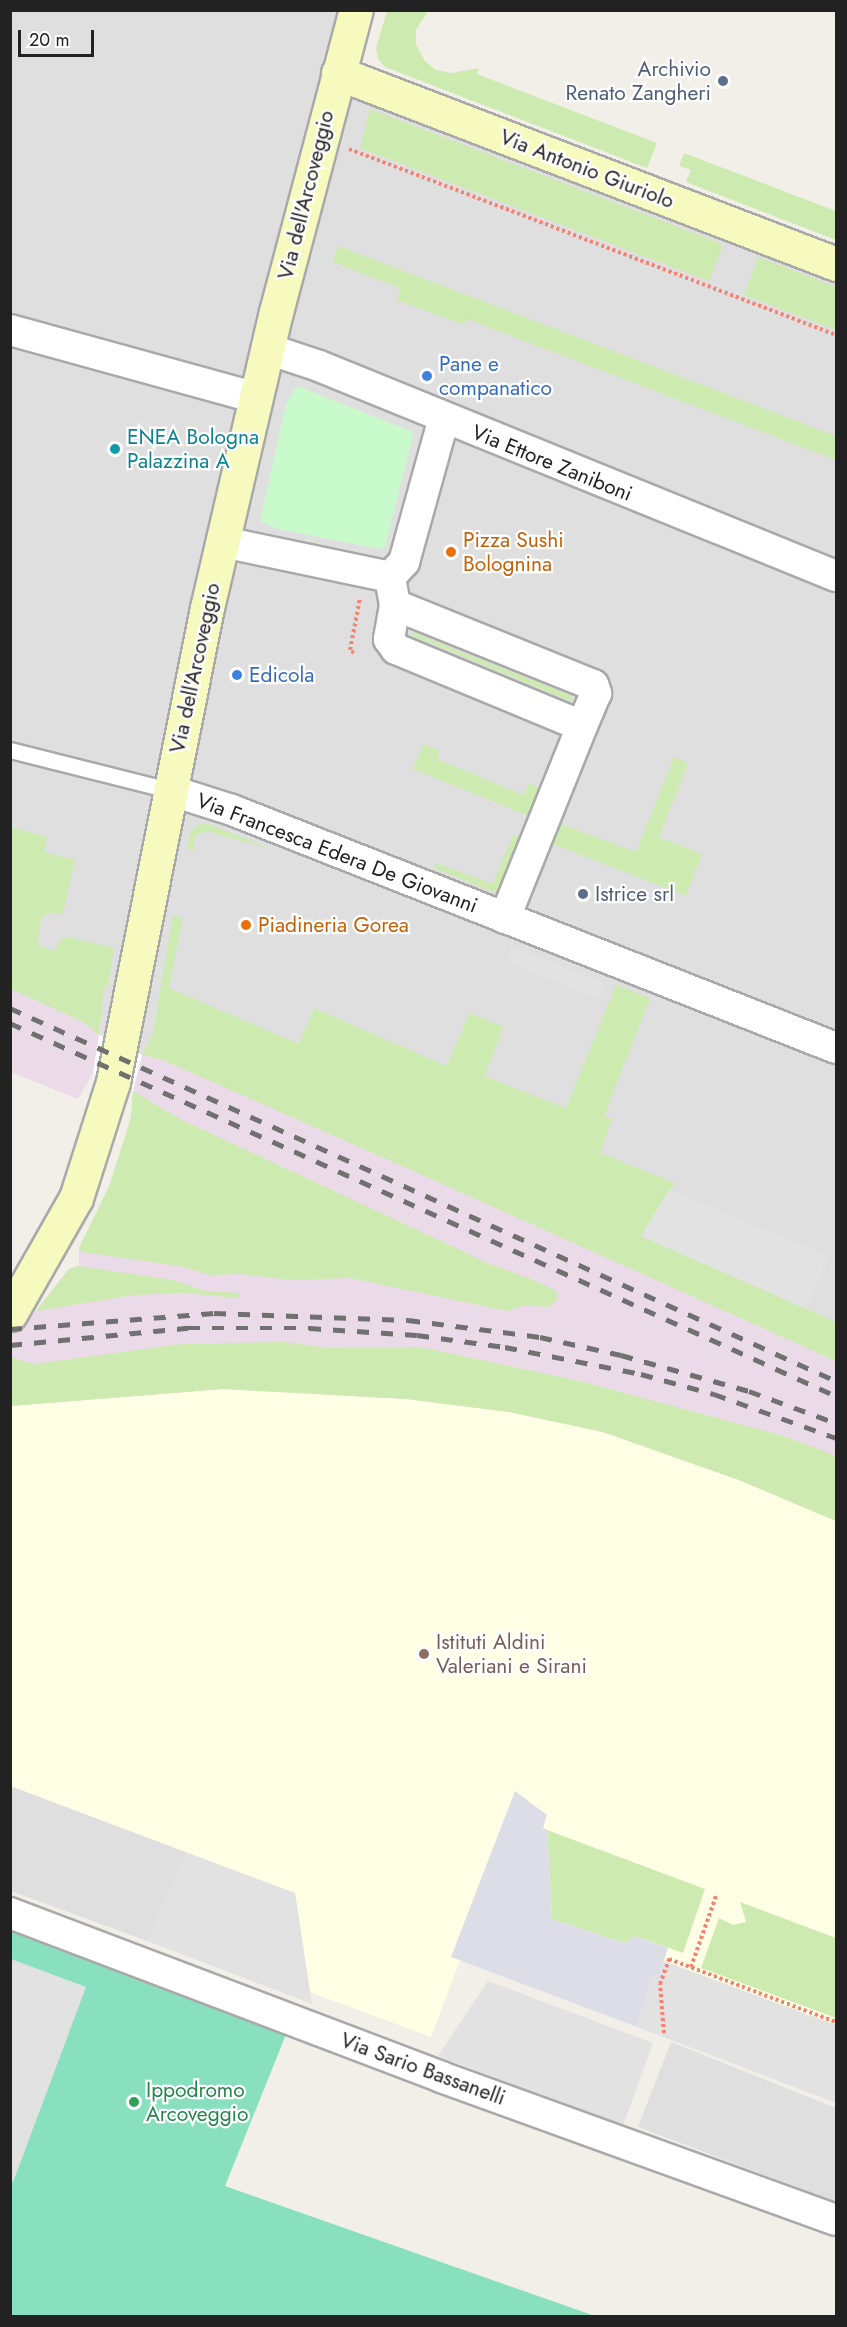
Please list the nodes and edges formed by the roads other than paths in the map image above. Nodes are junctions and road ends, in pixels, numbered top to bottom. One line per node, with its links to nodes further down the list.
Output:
1 (356, 10): 2 (street, Via dell'Arcoveggio)
2 (338, 73): 3 (street, Via Antonio Giuriolo); 5 (street, Via dell'Arcoveggio)
3 (837, 264)
4 (10, 330): 6 (street)
5 (268, 349): 6 (street, Via dell'Arcoveggio); 7 (street, Via Ettore Zaniboni)
6 (257, 398): 8 (street, Via dell'Arcoveggio)
7 (444, 418): 9 (street, Via Ettore Zaniboni); 10 (street)
8 (223, 542): 10 (street, Via Francesca Edera De Giovanni); 13 (street, Via dell'Arcoveggio)
9 (837, 576)
10 (393, 591): 11 (street); 11 (street, Via Francesca Edera De Giovanni)
11 (582, 726): 14 (street, Via Francesca Edera De Giovanni)
12 (10, 750): 13 (lane)
13 (169, 790): 14 (street, Via Francesca Edera De Giovanni); 16 (street, Via dell'Arcoveggio)
14 (505, 918): 15 (street, Via Francesca Edera De Giovanni)
15 (837, 1048)
16 (10, 1314)
17 (10, 1913): 18 (street, Via Sario Bassanelli)
18 (837, 2220)

